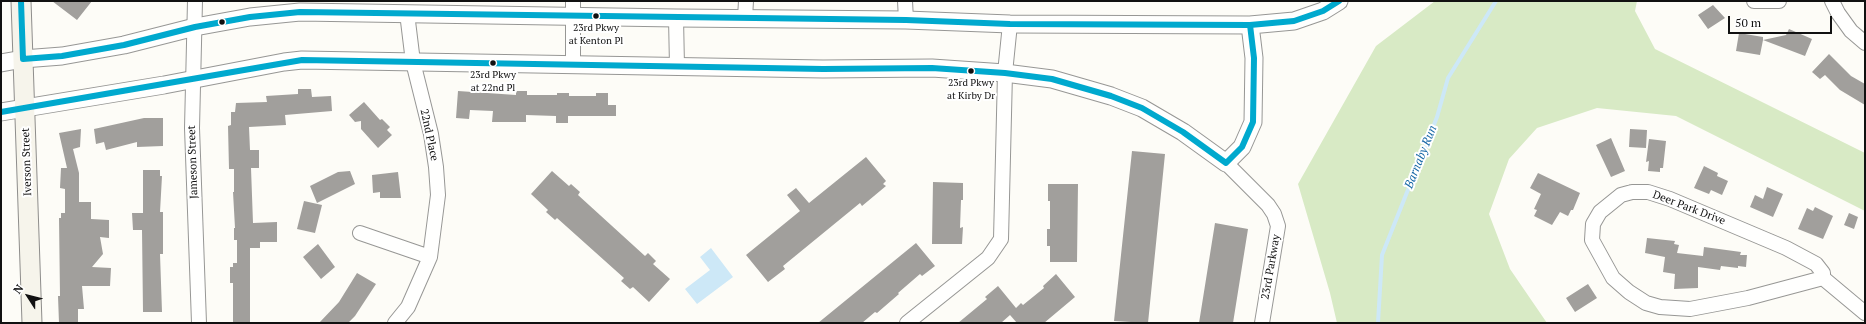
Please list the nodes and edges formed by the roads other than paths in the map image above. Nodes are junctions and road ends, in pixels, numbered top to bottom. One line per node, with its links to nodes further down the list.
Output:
1 (21, 1): 18 (main road, Iverson Street)
2 (195, 1): 16 (street, Jameson Street)
3 (746, 1): 12 (street)
4 (905, 1): 13 (street)
5 (1340, 1): 15 (street)
6 (1754, 1): 7 (street)
7 (1779, 1)
8 (1832, 1): 17 (street)
9 (573, 8): 10 (street); 11 (street); 21 (street)
10 (407, 13): 16 (street); 19 (street, 22nd Place)
11 (676, 18): 12 (street); 22 (street)
12 (745, 18): 13 (street)
13 (906, 20): 14 (street)
14 (1010, 24): 15 (street); 23 (street)
15 (1250, 25): 27 (street)
16 (195, 27): 18 (street); 24 (street, Jameson Street)
17 (1865, 43)
18 (24, 59): 20 (street); 25 (main road, Iverson Street)
19 (413, 62): 21 (street, 23rd Parkway); 24 (street, 23rd Parkway); 29 (street, 22nd Place)
20 (1, 63)
21 (573, 65): 22 (street, 23rd Parkway)
22 (677, 66): 23 (street, 23rd Parkway)
23 (1005, 73): 27 (street, 23rd Parkway); 35 (street)
24 (193, 79): 25 (street, 23rd Parkway); 33 (street, Jameson Street)
25 (25, 108): 26 (street, 23rd Parkway); 32 (main road, Iverson Street)
26 (1, 112)
27 (1226, 163): 36 (street, 23rd Parkway)
28 (360, 233): 29 (street)
29 (430, 257): 34 (street, 22nd Place)
30 (1823, 278): 30 (street, Deer Park Drive); 31 (street, Deer Park Drive)
31 (1865, 313)
32 (32, 323)
33 (199, 323)
34 (395, 323)
35 (907, 323)
36 (1262, 323)

